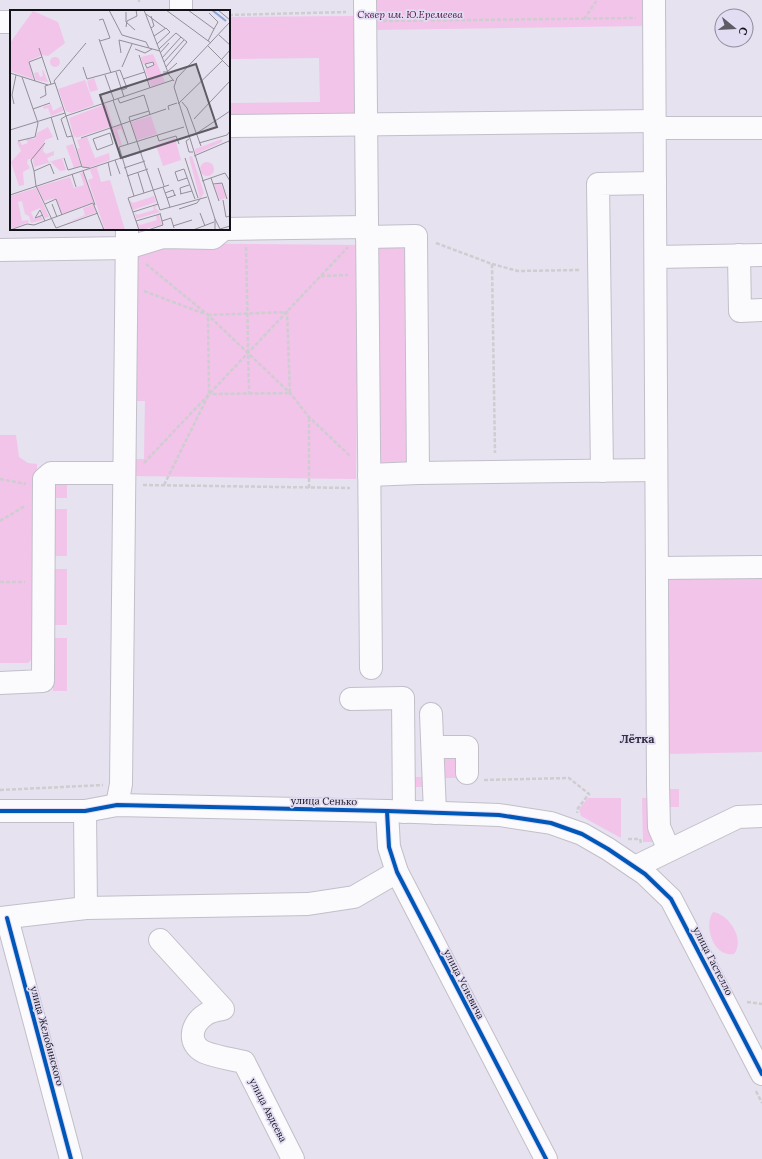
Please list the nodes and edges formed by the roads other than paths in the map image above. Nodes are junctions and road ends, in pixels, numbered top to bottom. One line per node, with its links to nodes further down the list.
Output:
1 (654, 9): 4 (street)
2 (365, 11): 3 (street)
3 (366, 124): 4 (street); 5 (street); 10 (street)
4 (655, 124): 6 (street); 7 (street)
5 (230, 126)
6 (762, 128)
7 (655, 183): 15 (street); 18 (street)
8 (230, 229): 10 (street)
9 (223, 230): 11 (street)
10 (367, 232): 19 (street); 21 (street)
11 (127, 238): 12 (street); 20 (street)
12 (0, 250)
13 (739, 255): 14 (street); 15 (street); 16 (street)
14 (762, 255)
15 (656, 256): 17 (street)
16 (762, 310)
17 (656, 470): 18 (street); 23 (street)
18 (602, 471): 19 (street)
19 (418, 473): 21 (street)
20 (124, 479): 25 (street); 30 (street)
21 (369, 482): 24 (street)
22 (762, 567): 23 (street)
23 (658, 568): 36 (street)
24 (371, 668)
25 (0, 683)
26 (351, 699): 33 (street, улица Усиевича)
27 (432, 714): 28 (street)
28 (433, 748): 29 (street); 34 (street)
29 (467, 772)
30 (117, 805): 32 (street, улица Сенько); 33 (street, улица Сенько)
31 (0, 811): 32 (street, улица Сенько)
32 (85, 811): 39 (street)
33 (395, 811): 34 (street, улица Сенько); 38 (street, улица Усиевича)
34 (435, 813): 37 (street, улица Сенько)
35 (762, 816): 36 (street)
36 (669, 850): 37 (street)
37 (635, 867): 42 (street, улица Гастелло)
38 (397, 872): 39 (street); 45 (street, улица Усиевича)
39 (86, 908): 40 (street)
40 (4, 918): 43 (street, улица Желобинского)
41 (160, 940): 44 (street, улица Авдеева)
42 (762, 1074)
43 (71, 1159)
44 (293, 1159)
45 (546, 1159)

